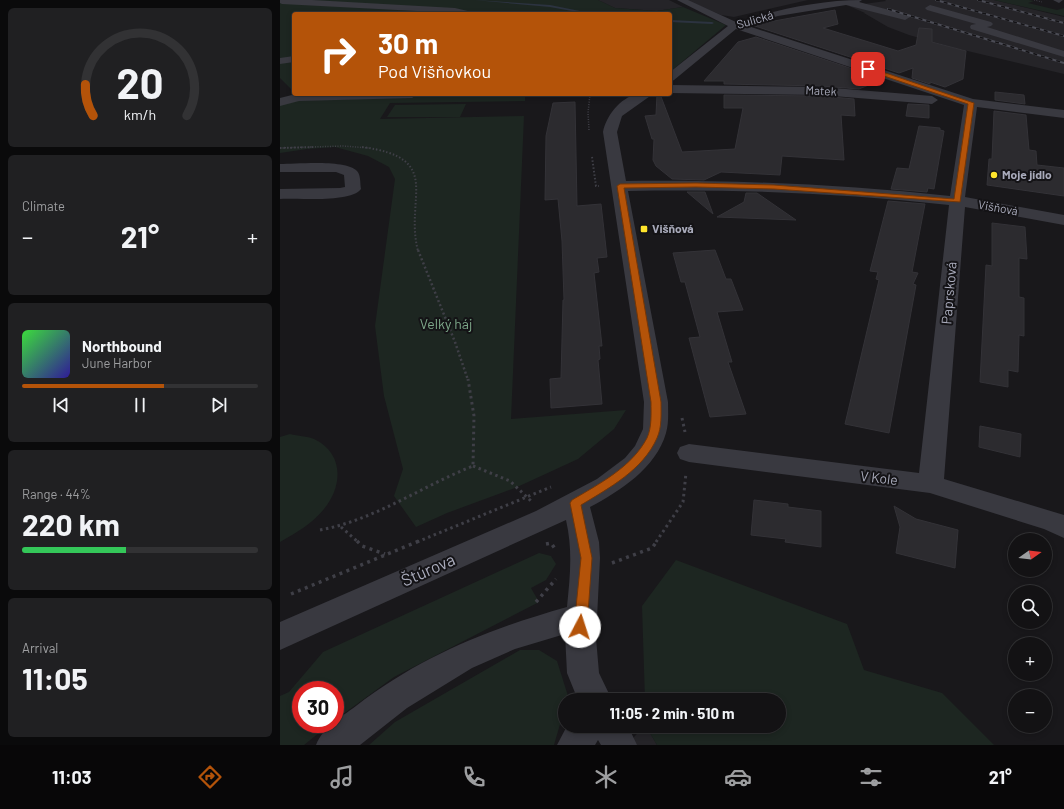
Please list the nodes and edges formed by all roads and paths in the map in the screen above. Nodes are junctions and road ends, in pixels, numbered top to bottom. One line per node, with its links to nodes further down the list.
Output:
1 (681, 0): 8 (street)
2 (858, 0): 4 (street, Sulická)
3 (282, 1): 6 (street)
4 (846, 2): 7 (street); 8 (street, Sulická)
5 (930, 8): 9 (street)
6 (460, 12)
7 (905, 17)
8 (735, 24): 14 (street, Sulická); 21 (street)
9 (988, 24): 10 (street); 11 (street)
10 (1064, 47)
11 (1064, 54)
12 (292, 59): 13 (street)
13 (280, 61)
14 (672, 76)
15 (284, 88): 19 (street)
16 (672, 89): 21 (street, Matek)
17 (353, 96): 19 (street)
18 (643, 96): 27 (street, Štúrova)
19 (294, 98): 20 (street)
20 (280, 102)
21 (971, 103): 22 (street); 29 (street, Paprsková)
22 (1064, 114)
23 (280, 148): 32 (path)
24 (280, 168): 28 (street)
25 (594, 177): 26 (path)
26 (595, 182)
27 (620, 186): 29 (street, Višňová); 34 (street, Štúrova)
28 (280, 194)
29 (957, 201): 30 (street, Višňová); 33 (street, Paprsková)
30 (1064, 220)
31 (689, 453): 33 (street, V Kole)
32 (473, 466): 35 (path); 36 (path)
33 (931, 484): 37 (street, V Kole)
34 (565, 494): 35 (path); 39 (street, Štúrova); 44 (street)
35 (527, 495): 39 (path); 41 (path)
36 (341, 527): 38 (path); 41 (path)
37 (1064, 527)
38 (320, 530)
39 (545, 531): 40 (path); 45 (street, Štúrova)
40 (559, 553)
41 (385, 554): 43 (path)
42 (560, 574): 46 (path)
43 (290, 594)
44 (581, 616): 46 (street); 47 (street)
45 (280, 636)
46 (507, 638): 50 (street)
47 (592, 693)
48 (582, 733): 51 (street)
49 (612, 733): 52 (street)
50 (334, 745)
51 (574, 745)
52 (619, 745)

